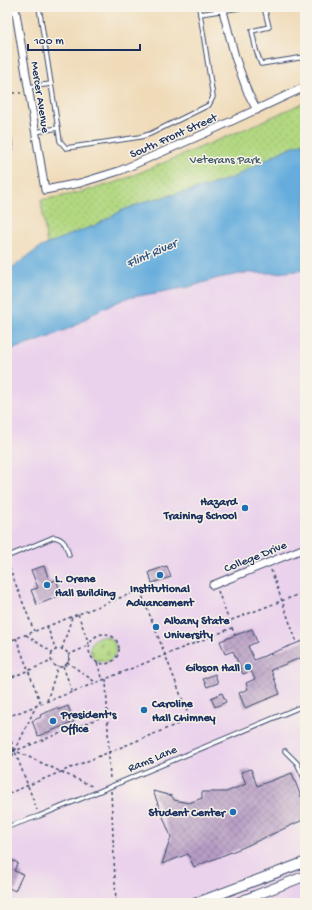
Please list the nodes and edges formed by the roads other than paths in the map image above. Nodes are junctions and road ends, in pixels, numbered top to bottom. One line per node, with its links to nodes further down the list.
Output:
1 (15, 7): 11 (street, Mercer Avenue)
2 (38, 7): 9 (lane)
3 (199, 7): 7 (lane)
4 (246, 7): 6 (lane)
5 (264, 7): 8 (lane)
6 (223, 9): 7 (lane); 12 (street)
7 (200, 14): 13 (lane)
8 (305, 57)
9 (51, 84): 11 (lane); 13 (lane)
10 (305, 87): 12 (street, South Front Street)
11 (29, 90): 14 (street, Mercer Avenue)
12 (257, 110): 15 (street, South Front Street)
13 (58, 128): 14 (lane)
14 (35, 132): 15 (street, Mercer Avenue)
15 (45, 190)
16 (305, 548): 19 (street, College Drive)
17 (11, 555): 18 (lane)
18 (69, 555)
19 (214, 584)
20 (305, 705): 23 (lane, Rams Lane)
21 (285, 752): 22 (lane)
22 (305, 780)
23 (7, 827)
24 (305, 862): 26 (main road)
25 (305, 876): 27 (main road)
26 (196, 903)
27 (236, 903)

